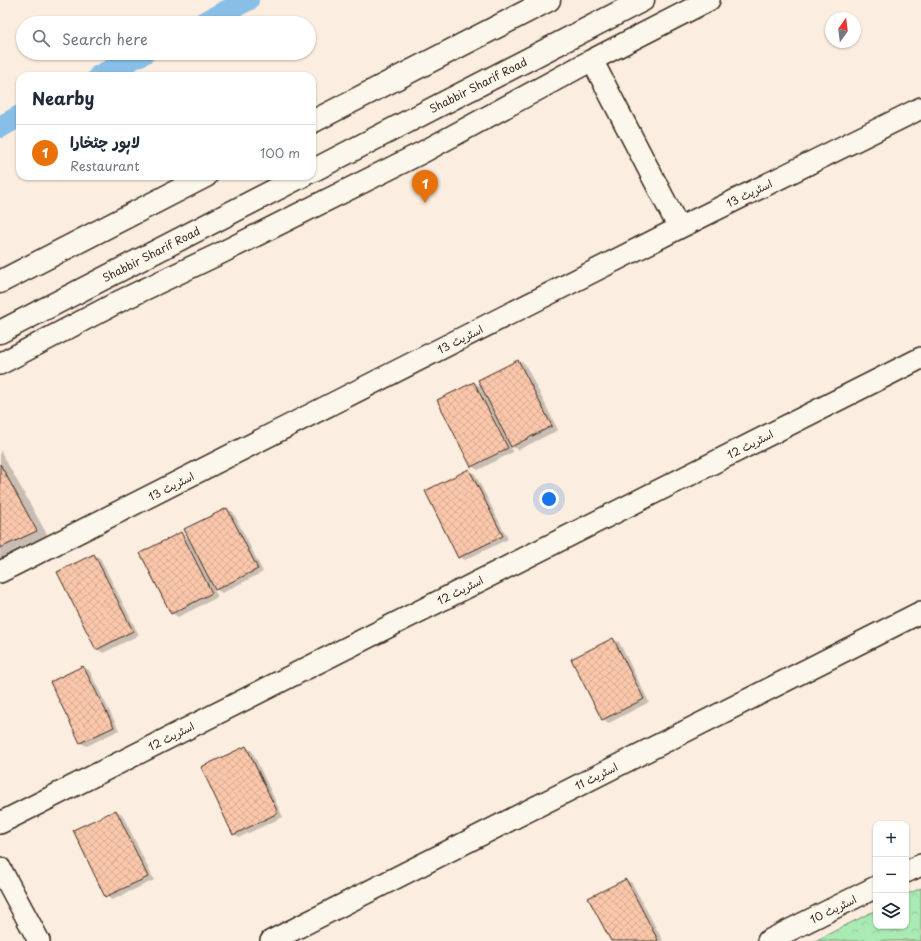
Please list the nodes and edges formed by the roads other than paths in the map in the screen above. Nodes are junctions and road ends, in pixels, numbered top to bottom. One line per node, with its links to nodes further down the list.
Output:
1 (549, 0): 6 (main road)
2 (643, 0): 7 (main road, Shabbir Sharif Road)
3 (709, 0): 4 (street)
4 (592, 60): 10 (street); 14 (street)
5 (921, 108): 10 (street, اسٹریٹ 13)
6 (316, 120)
7 (316, 169)
8 (198, 180): 11 (main road)
9 (294, 180): 12 (main road, Shabbir Sharif Road)
10 (679, 228): 15 (street, اسٹریٹ 13)
11 (0, 282)
12 (0, 332)
13 (921, 358): 17 (street, اسٹریٹ 12)
14 (0, 364)
15 (0, 572)
16 (921, 612): 23 (street, اسٹریٹ 11)
17 (0, 823)
18 (921, 865): 20 (street)
19 (0, 868): 22 (street)
20 (909, 871)
21 (873, 888): 24 (street, اسٹریٹ 10)
22 (39, 941)
23 (271, 941)
24 (768, 941)

